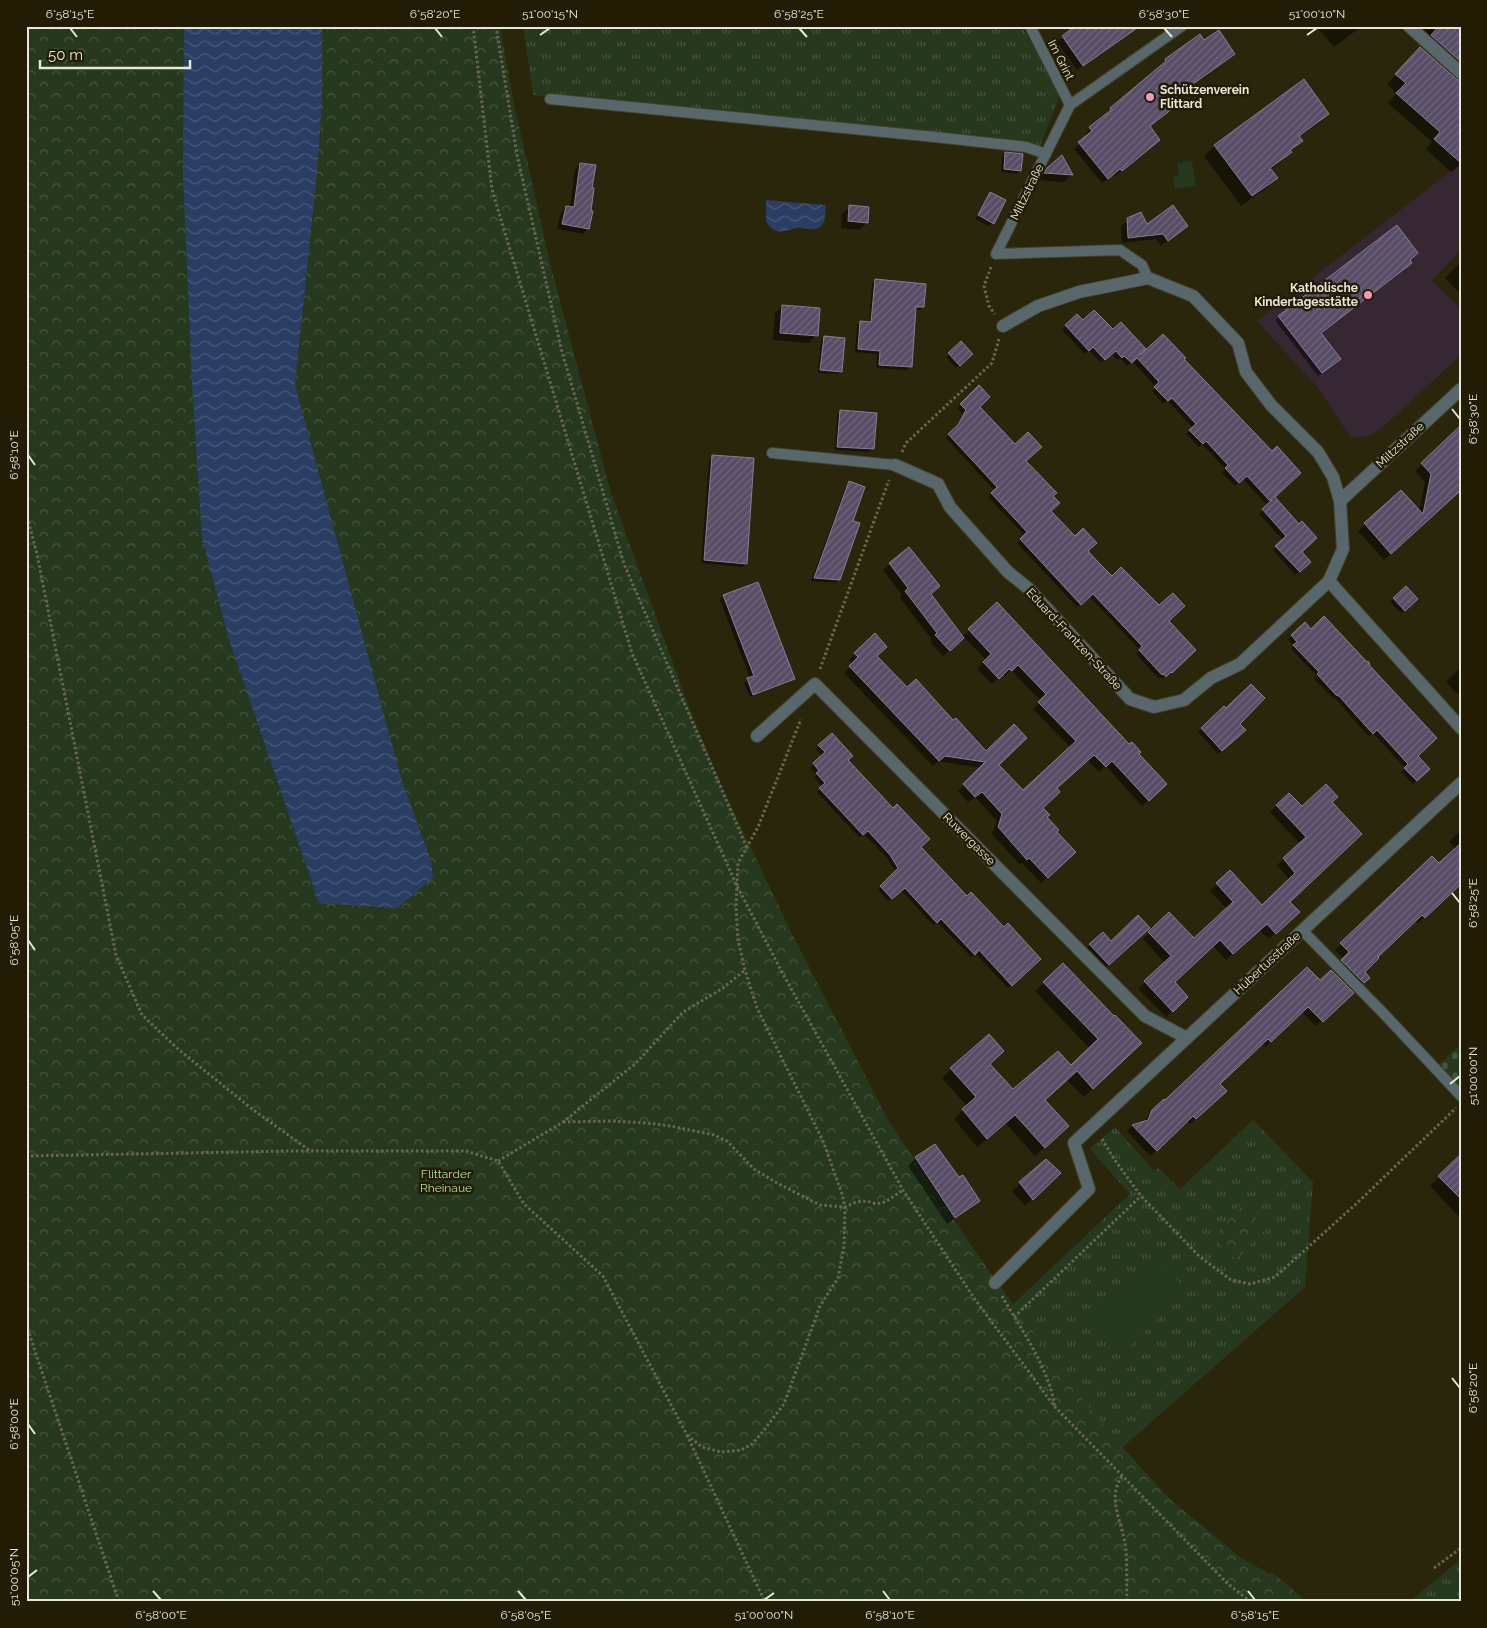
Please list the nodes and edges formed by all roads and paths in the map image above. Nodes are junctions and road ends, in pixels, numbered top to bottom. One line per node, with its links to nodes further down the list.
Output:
1 (473, 26): 25 (path)
2 (496, 26): 24 (path)
3 (1030, 26): 8 (lane, Im Grint)
4 (1182, 26): 8 (lane, Miltzstraße)
5 (1409, 26): 6 (street)
6 (1461, 73)
7 (550, 99): 9 (lane)
8 (1070, 105): 9 (lane, Miltzstraße)
9 (1046, 154): 10 (lane, Miltzstraße)
10 (996, 254): 11 (lane); 12 (path)
11 (1148, 278): 12 (street); 16 (street)
12 (1003, 326): 15 (path)
13 (1461, 390): 16 (street, Miltzstraße)
14 (772, 453): 15 (lane)
15 (895, 465): 18 (street, Eduard-Frantzen-Straße); 19 (path)
16 (1340, 502): 18 (street)
17 (26, 512): 33 (path)
18 (1329, 581): 21 (street)
19 (815, 684): 22 (street); 28 (street, Ruwergasse)
20 (805, 711): 24 (path)
21 (1461, 728)
22 (757, 736)
23 (1461, 782): 26 (street, Hubertusstraße)
24 (747, 848): 25 (path)
25 (737, 886): 27 (path); 36 (path)
26 (1302, 930): 28 (street, Hubertusstraße); 29 (lane)
27 (745, 970): 32 (path); 38 (path)
28 (1187, 1038): 31 (street, Hubertusstraße)
29 (1461, 1096)
30 (1461, 1105): 37 (path)
31 (1098, 1121): 37 (path); 39 (street, Hubertusstraße)
32 (562, 1122): 35 (path); 38 (path)
33 (310, 1150): 34 (path); 35 (path)
34 (26, 1156)
35 (498, 1161): 43 (path)
36 (903, 1190): 38 (path); 42 (path)
37 (1141, 1196): 40 (path)
38 (845, 1207): 43 (path)
39 (995, 1283): 40 (path)
40 (1014, 1317): 42 (path)
41 (26, 1324): 47 (path)
42 (1055, 1407): 44 (path)
43 (687, 1436): 48 (path)
44 (1122, 1476): 49 (path); 50 (path)
45 (1461, 1548): 46 (path)
46 (1434, 1568)
47 (119, 1602)
48 (765, 1602)
49 (1127, 1602)
50 (1251, 1602)

